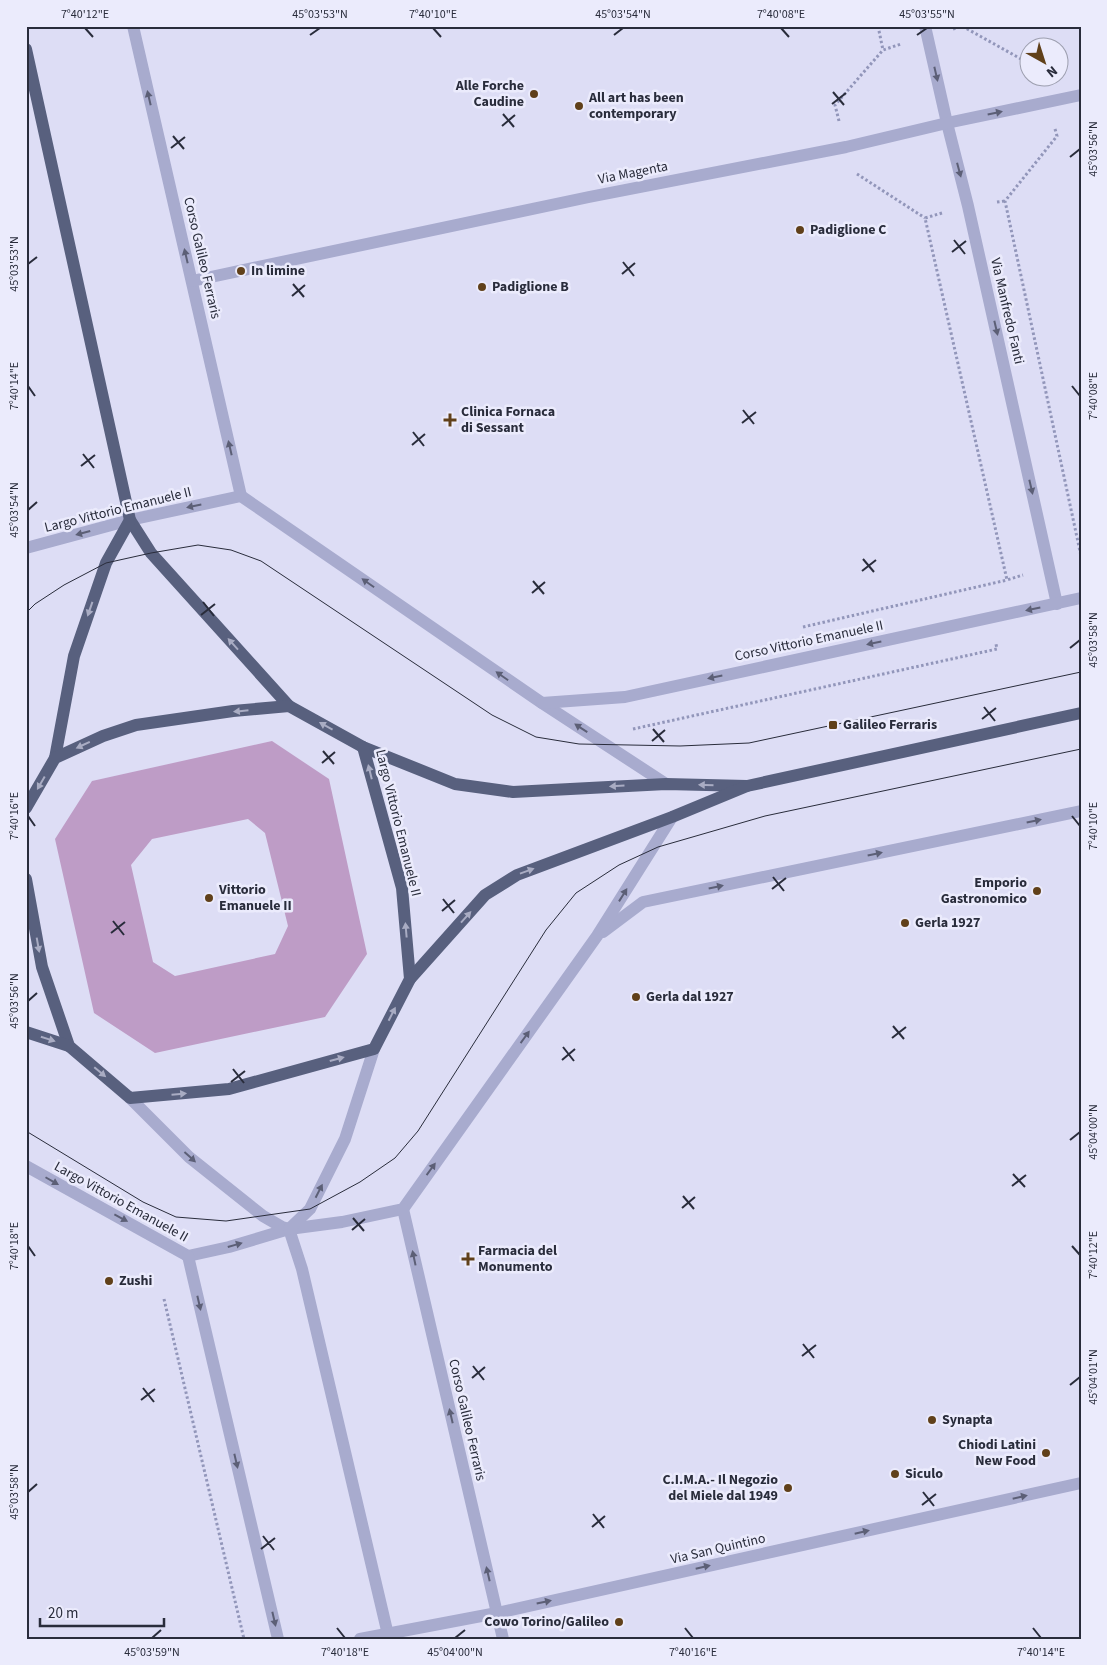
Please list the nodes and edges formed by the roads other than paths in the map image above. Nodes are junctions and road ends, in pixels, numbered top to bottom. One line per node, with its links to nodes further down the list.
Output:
1 (133, 26): 6 (street, Corso Galileo Ferraris, one-way to 1)
2 (926, 31): 5 (street, Via Manfredo Fanti, one-way to 5)
3 (26, 49): 8 (main road)
4 (1081, 95): 5 (street, Via Magenta, one-way to 4)
5 (947, 123): 6 (street, Via Magenta); 11 (street, Via Manfredo Fanti, one-way to 11)
6 (192, 281): 7 (street, Corso Galileo Ferraris, one-way to 6)
7 (242, 496): 8 (street, Largo Vittorio Emanuele II, one-way to 8); 12 (street, one-way to 7)
8 (130, 520): 9 (street, Largo Vittorio Emanuele II, one-way to 9); 13 (main road, one-way to 8); 16 (main road, one-way to 16)
9 (26, 548)
10 (1081, 598): 11 (street, Corso Vittorio Emanuele II)
11 (1057, 604): 12 (street, Corso Vittorio Emanuele II, one-way to 12)
12 (542, 703): 17 (street, one-way to 12)
13 (289, 706): 15 (main road, Largo Vittorio Emanuele II, one-way to 13); 16 (main road, one-way to 16)
14 (1081, 713): 18 (main road)
15 (364, 747): 17 (main road, one-way to 15); 24 (main road, Largo Vittorio Emanuele II, one-way to 15)
16 (55, 758): 19 (main road, one-way to 19)
17 (666, 784): 18 (main road, one-way to 17)
18 (747, 786): 21 (main road)
19 (26, 808)
20 (1081, 811): 23 (street, one-way to 20)
21 (672, 817): 23 (street, one-way to 21); 24 (main road, one-way to 21)
22 (26, 879): 26 (main road, one-way to 26)
23 (597, 936): 30 (street, one-way to 23)
24 (410, 979): 27 (main road, one-way to 24)
25 (26, 1032): 26 (main road, one-way to 26)
26 (69, 1046): 28 (main road, one-way to 28)
27 (374, 1049): 28 (main road, one-way to 27); 31 (street, one-way to 27)
28 (130, 1098): 31 (street, one-way to 31)
29 (26, 1166): 32 (street, Largo Vittorio Emanuele II, one-way to 32)
30 (403, 1209): 31 (street, Largo Vittorio Emanuele II); 34 (street, Corso Galileo Ferraris, one-way to 30)
31 (289, 1229): 32 (street, Largo Vittorio Emanuele II, one-way to 31); 35 (street)
32 (188, 1256): 36 (street, one-way to 36)
33 (1081, 1483): 34 (street, Via San Quintino, one-way to 33)
34 (497, 1613): 35 (street, Via San Quintino); 38 (street, Corso Galileo Ferraris)
35 (389, 1636): 37 (street, Via San Quintino)
36 (278, 1639)
37 (360, 1639)
38 (502, 1639)

